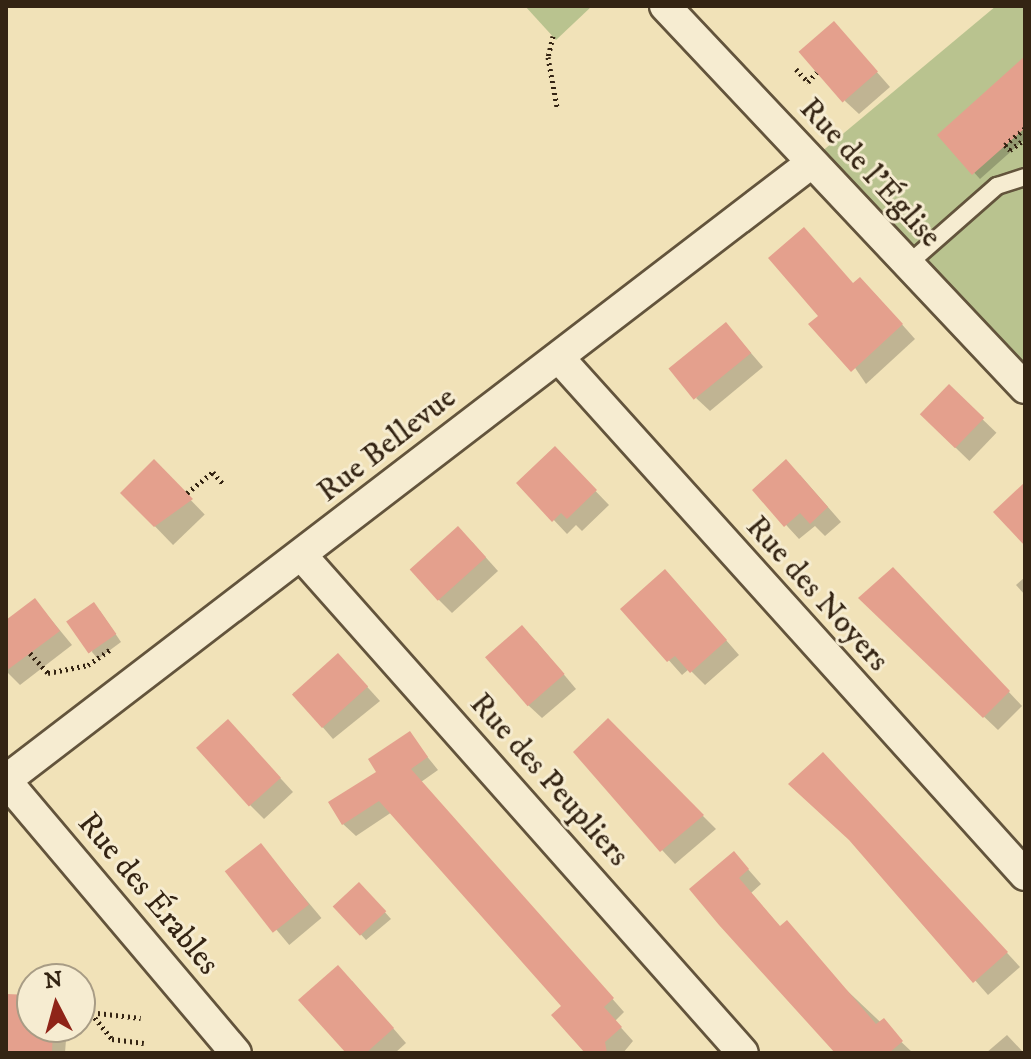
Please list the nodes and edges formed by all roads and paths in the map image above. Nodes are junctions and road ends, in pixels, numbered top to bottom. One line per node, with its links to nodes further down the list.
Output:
1 (676, 10): 8 (street, Rue de l'Église)
2 (553, 36): 5 (path)
3 (796, 69): 4 (path)
4 (817, 72)
5 (557, 107)
6 (1025, 128): 7 (path)
7 (1025, 139)
8 (810, 164): 10 (street, Rue de l'Église); 11 (street, Rue Bellevue)
9 (1025, 177): 10 (lane)
10 (907, 265): 12 (street, Rue de l'Église)
11 (559, 358): 15 (street, Rue Bellevue); 19 (street, Rue des Noyers)
12 (1025, 388)
13 (223, 484): 14 (path)
14 (187, 493)
15 (302, 556): 18 (street, Rue Bellevue); 25 (street, Rue des Peupliers)
16 (112, 648): 17 (path)
17 (30, 653)
18 (6, 781): 24 (street, Rue des Érables)
19 (1025, 875)
20 (96, 1014): 21 (path)
21 (141, 1018)
22 (96, 1019): 23 (path)
23 (144, 1043)
24 (236, 1053)
25 (743, 1053)

